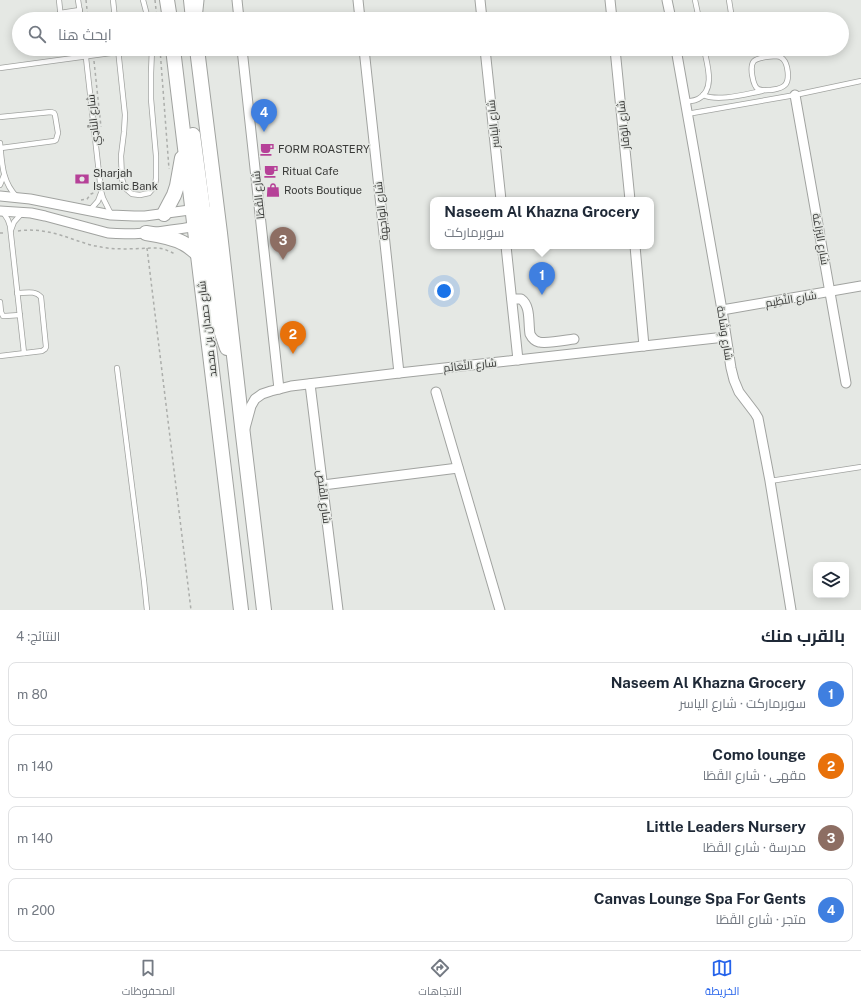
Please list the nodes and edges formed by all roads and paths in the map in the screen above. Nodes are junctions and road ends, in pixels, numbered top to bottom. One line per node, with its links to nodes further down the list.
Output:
1 (59, 0): 18 (lane)
2 (78, 0): 17 (lane)
3 (86, 0): 20 (path)
4 (113, 0): 21 (lane)
5 (143, 0): 22 (lane)
6 (155, 0): 23 (path)
7 (168, 0): 24 (main road)
8 (191, 0): 25 (main road)
9 (199, 0): 26 (street)
10 (237, 0): 27 (street)
11 (358, 0): 28 (street)
12 (480, 0): 29 (street)
13 (610, 0): 30 (street)
14 (667, 0): 31 (street)
15 (695, 0): 32 (lane)
16 (729, 0): 33 (lane)
17 (80, 10): 19 (lane)
18 (60, 12)
19 (67, 12)
20 (87, 12)
21 (114, 12)
22 (146, 12)
23 (156, 12)
24 (169, 12)
25 (192, 12)
26 (198, 12)
27 (238, 12)
28 (359, 12)
29 (481, 12)
30 (611, 12)
31 (670, 12)
32 (698, 12)
33 (731, 12)
34 (93, 56): 46 (lane); 56 (path)
35 (119, 56): 36 (lane)
36 (152, 56)
37 (161, 56): 59 (path)
38 (174, 56): 49 (main road, شارع حمدان بن محمد)
39 (197, 56): 67 (main road, شارع حمدان بن محمد)
40 (243, 56): 97 (street, شارع القَطَا)
41 (365, 56): 94 (street, شارع الواجهة)
42 (486, 56): 65 (street, شارع الياسر)
43 (616, 56): 66 (street, شارع الوَقار)
44 (677, 56): 53 (street, شارع وِشَاحَة)
45 (705, 56): 51 (lane)
46 (86, 57): 47 (lane); 62 (lane, شارع النَّادِي)
47 (0, 68)
48 (861, 81): 52 (lane)
49 (177, 83): 57 (main road, شارع حمدان بن محمد); 67 (main road)
50 (764, 90): 50 (lane); 51 (lane)
51 (703, 95): 53 (lane)
52 (795, 95): 54 (lane); 81 (street, شارع البَرَاعَة)
53 (685, 102): 54 (street, شارع وِشَاحَة)
54 (688, 114): 85 (street, شارع وِشَاحَة)
55 (0, 117): 58 (lane)
56 (101, 127)
57 (185, 144): 67 (main road, شارع حمدان بن محمد); 71 (main road)
58 (0, 145): 60 (lane)
59 (169, 171)
60 (4, 175): 61 (lane); 64 (lane)
61 (0, 185)
62 (101, 191): 68 (lane); 72 (lane, شارع النَّادِي)
63 (0, 196): 64 (street)
64 (17, 197): 68 (street)
65 (501, 197)
66 (630, 197)
67 (204, 208): 71 (street); 73 (main road, شارع حمدان بن محمد); 73 (main road, شارع حمدان بن محمد)
68 (90, 210): 72 (street)
69 (1, 211): 70 (street); 74 (lane)
70 (23, 213): 74 (lane); 75 (street)
71 (164, 214): 72 (street)
72 (112, 215)
73 (207, 226): 75 (street); 79 (main road, شارع حمدان بن محمد); 99 (main road, شارع حمدان بن محمد)
74 (10, 232): 82 (lane)
75 (146, 233): 79 (main road)
76 (147, 248): 106 (path)
77 (506, 249): 83 (street)
78 (635, 249): 89 (street)
79 (198, 254): 104 (main road, شارع حمدان بن محمد)
80 (861, 286): 81 (street, شارع النَّظِيم)
81 (830, 292): 85 (street, شارع النَّظِيم); 95 (street, شارع البَرَاعَة)
82 (17, 293): 86 (lane); 90 (lane)
83 (512, 299): 88 (street); 92 (street)
84 (0, 302): 86 (lane)
85 (722, 310): 87 (street, شارع وِشَاحَة)
86 (20, 315): 90 (lane)
87 (725, 337): 89 (street, شارع النَّعَائِم); 102 (street, شارع وِشَاحَة)
88 (574, 339)
89 (644, 346): 92 (street, شارع النَّعَائِم)
90 (24, 353): 91 (lane)
91 (0, 356)
92 (518, 360): 94 (street, شارع النَّعَائِم)
93 (117, 368): 105 (lane)
94 (399, 373): 96 (street, شارع النَّعَائِم)
95 (846, 383)
96 (310, 384): 97 (street, شارع النَّعَائِم); 103 (street, شارع القَنَص)
97 (280, 389): 99 (street, شارع النَّعَائِم)
98 (436, 392): 101 (street)
99 (243, 435): 107 (main road, شارع حمدان بن محمد)
100 (861, 467): 102 (lane)
101 (458, 468): 103 (street); 109 (street)
102 (770, 481): 110 (street, شارع وِشَاحَة)
103 (323, 485): 108 (street, شارع القَنَص)
104 (239, 605)
105 (147, 610)
106 (191, 610)
107 (264, 610)
108 (338, 610)
109 (500, 610)
110 (791, 610)

